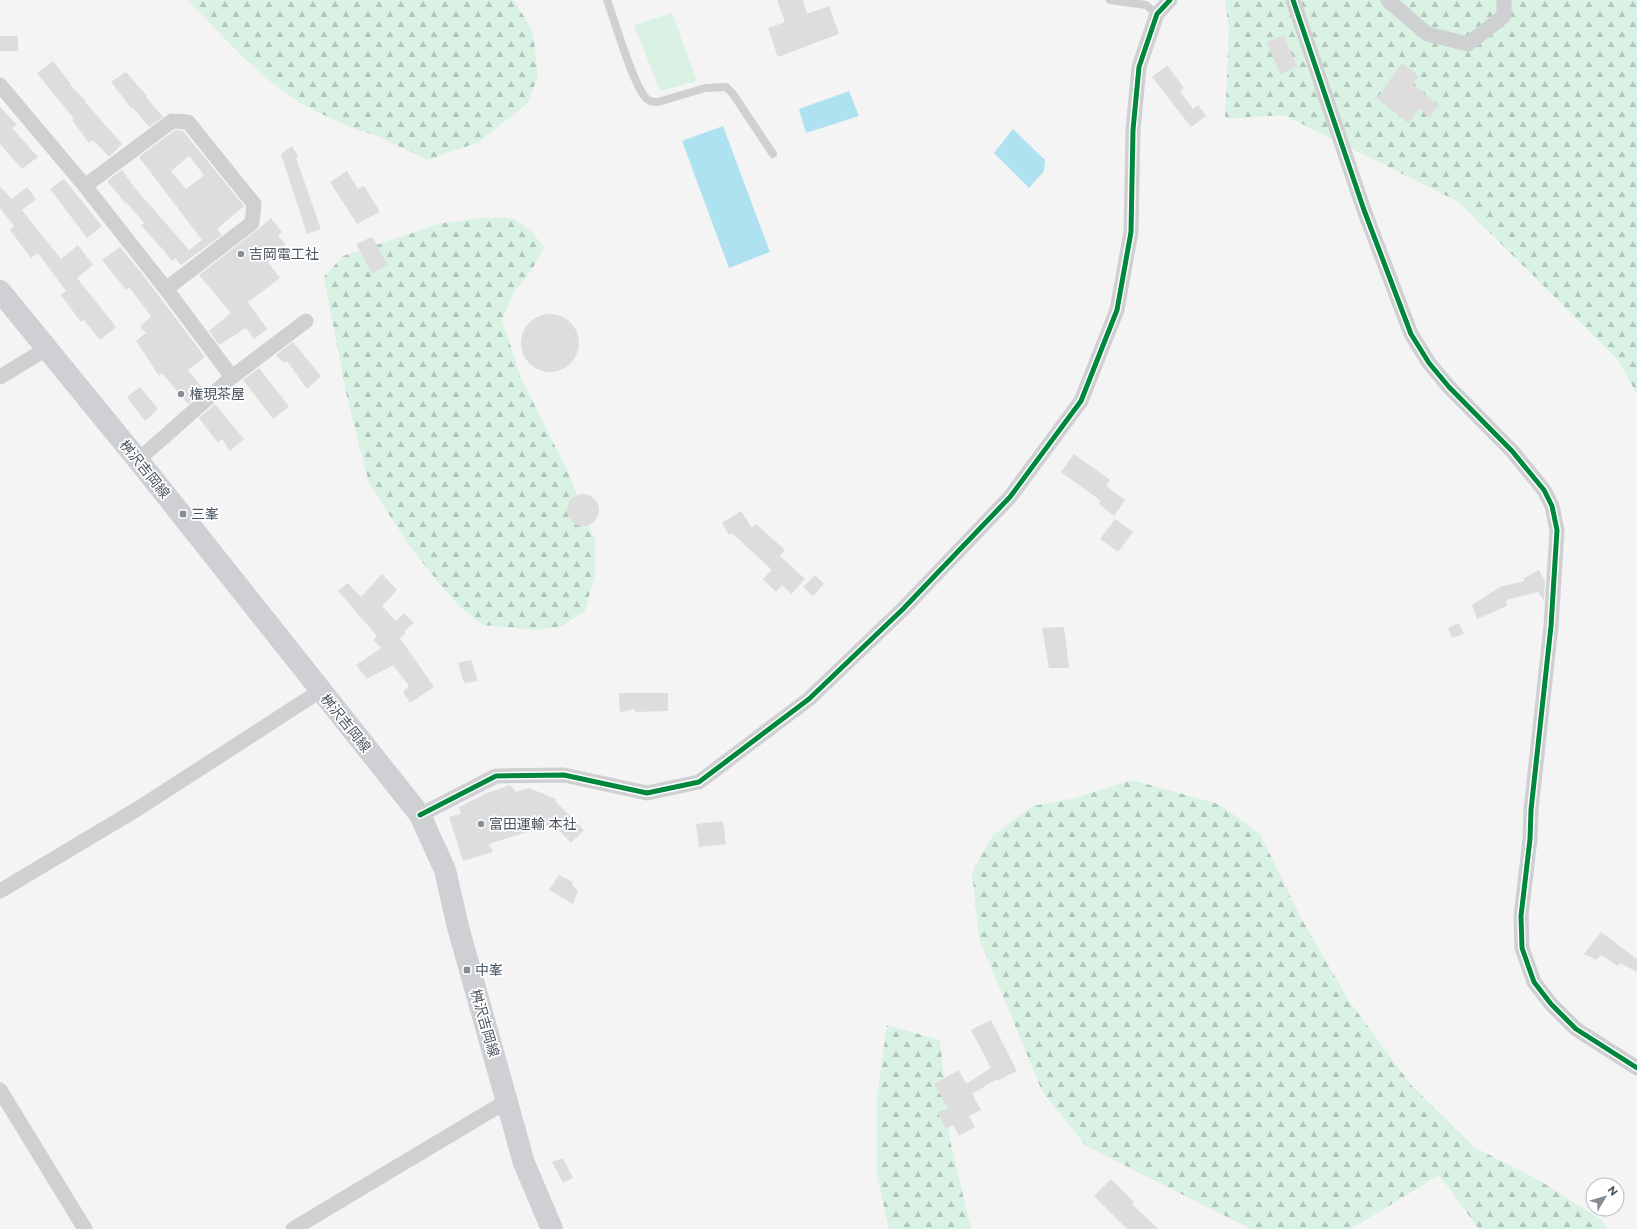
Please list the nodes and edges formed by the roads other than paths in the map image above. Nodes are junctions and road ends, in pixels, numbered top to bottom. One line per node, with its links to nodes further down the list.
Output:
1 (607, 0): 9 (lane)
2 (1110, 0): 7 (lane)
3 (1170, 0): 7 (street)
4 (1293, 0): 21 (street)
5 (1388, 0): 6 (street)
6 (1504, 0)
7 (1157, 14): 19 (street)
8 (0, 85): 10 (street)
9 (773, 154)
10 (85, 186): 11 (street); 11 (street)
11 (166, 289): 16 (street)
12 (0, 291): 14 (main road, 桝沢吉岡線)
13 (306, 322): 16 (street)
14 (46, 349): 15 (street); 17 (main road, 桝沢吉岡線)
15 (0, 377)
16 (232, 377): 17 (street)
17 (138, 460): 18 (main road, 桝沢吉岡線)
18 (320, 691): 19 (main road, 桝沢吉岡線); 20 (street)
19 (420, 815): 23 (main road, 桝沢吉岡線)
20 (0, 891)
21 (1637, 1068)
22 (0, 1090): 24 (street)
23 (507, 1101): 25 (street); 26 (main road, 桝沢吉岡線)
24 (85, 1229)
25 (294, 1229)
26 (552, 1229)

